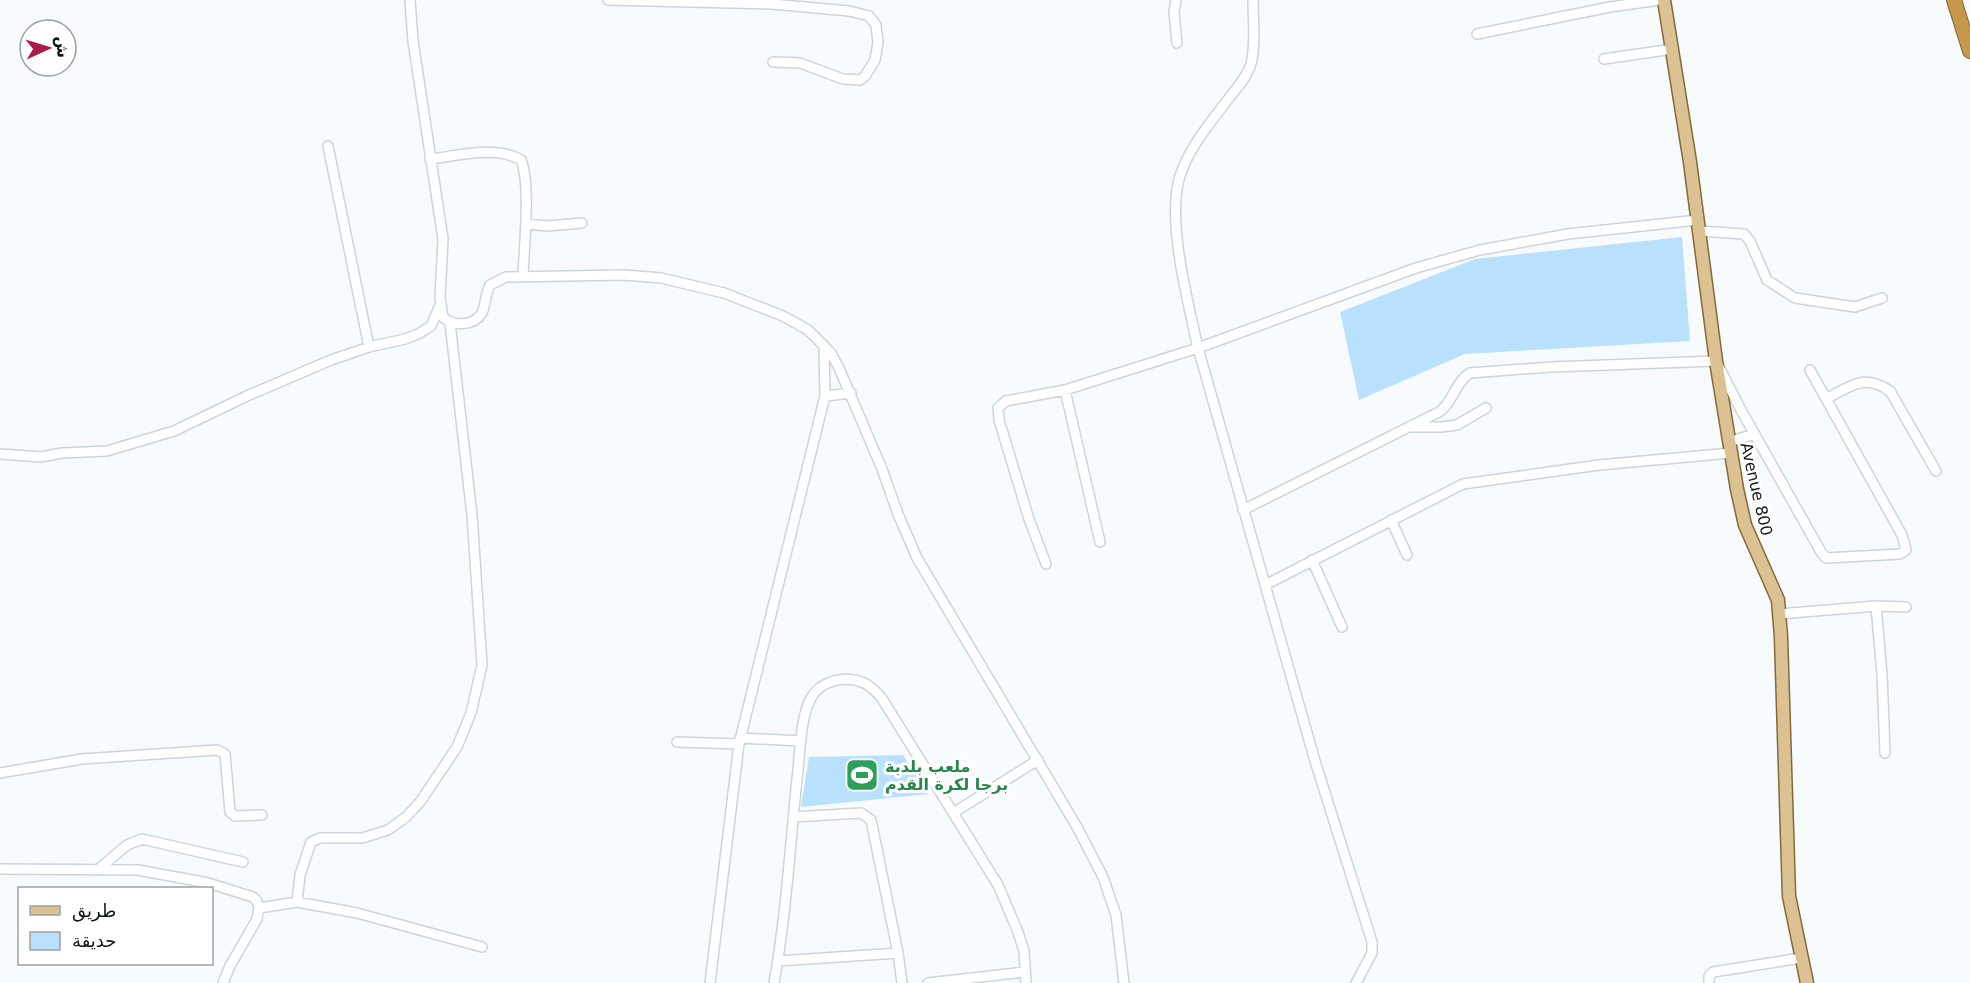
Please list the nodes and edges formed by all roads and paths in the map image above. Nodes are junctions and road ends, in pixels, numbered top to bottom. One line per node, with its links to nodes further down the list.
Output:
1 (410, 0): 15 (street)
2 (608, 0): 13 (street)
3 (1176, 0): 9 (street)
4 (1253, 0): 25 (street)
5 (1659, 0): 8 (street)
6 (1664, 0): 10 (main road, Avenue 800)
7 (1954, 0): 11 (highway)
8 (1478, 34)
9 (1178, 43)
10 (1672, 49): 12 (street); 18 (main road, Avenue 800)
11 (1970, 51)
12 (1604, 59)
13 (773, 62)
14 (328, 146): 23 (street)
15 (430, 159): 16 (street); 21 (street)
16 (525, 224): 17 (street); 19 (street)
17 (582, 224)
18 (1699, 226): 20 (street); 25 (street); 26 (main road, Avenue 800)
19 (523, 276): 22 (street); 24 (street)
20 (1882, 298)
21 (440, 305): 22 (street); 23 (street)
22 (450, 323): 61 (street)
23 (369, 347): 36 (street)
24 (824, 347): 29 (street); 30 (street)
25 (1198, 348): 28 (street); 38 (street)
26 (1716, 361): 33 (street); 34 (street); 35 (main road, Avenue 800)
27 (1810, 370): 31 (street)
28 (1065, 390): 40 (street); 43 (street)
29 (851, 393): 30 (street); 53 (street)
30 (825, 396): 49 (street)
31 (1826, 399): 34 (street); 37 (street)
32 (1486, 408): 33 (street)
33 (1406, 427): 38 (street)
34 (1754, 434): 35 (street)
35 (1730, 447): 39 (street); 47 (main road, Avenue 800)
36 (0, 454)
37 (1936, 471)
38 (1243, 510): 44 (street)
39 (1391, 520): 41 (street); 42 (street)
40 (1100, 542)
41 (1407, 555)
42 (1312, 560): 44 (street); 48 (street)
43 (1046, 564)
44 (1265, 585): 75 (street)
45 (1876, 606): 46 (street); 47 (street); 52 (street)
46 (1906, 607)
47 (1779, 614): 65 (main road, Avenue 800)
48 (1342, 627)
49 (739, 741): 50 (street); 51 (street); 69 (street)
50 (801, 741): 55 (street); 57 (street)
51 (677, 742)
52 (1885, 753)
53 (1038, 760): 55 (street); 74 (street)
54 (0, 773): 56 (street)
55 (953, 813): 67 (street)
56 (262, 815)
57 (793, 816): 64 (street); 66 (street)
58 (243, 862): 59 (street)
59 (100, 868): 60 (street); 62 (street)
60 (0, 869)
61 (297, 902): 62 (street); 63 (street)
62 (259, 908): 68 (street)
63 (482, 947)
64 (898, 953): 66 (street); 71 (street)
65 (1801, 958): 76 (street); 77 (main road, Avenue 800)
66 (778, 961): 70 (street)
67 (1025, 972): 72 (street); 73 (street)
68 (223, 983)
69 (710, 983)
70 (774, 983)
71 (902, 983)
72 (928, 983)
73 (1026, 983)
74 (1124, 983)
75 (1356, 983)
76 (1709, 983)
77 (1807, 983)

